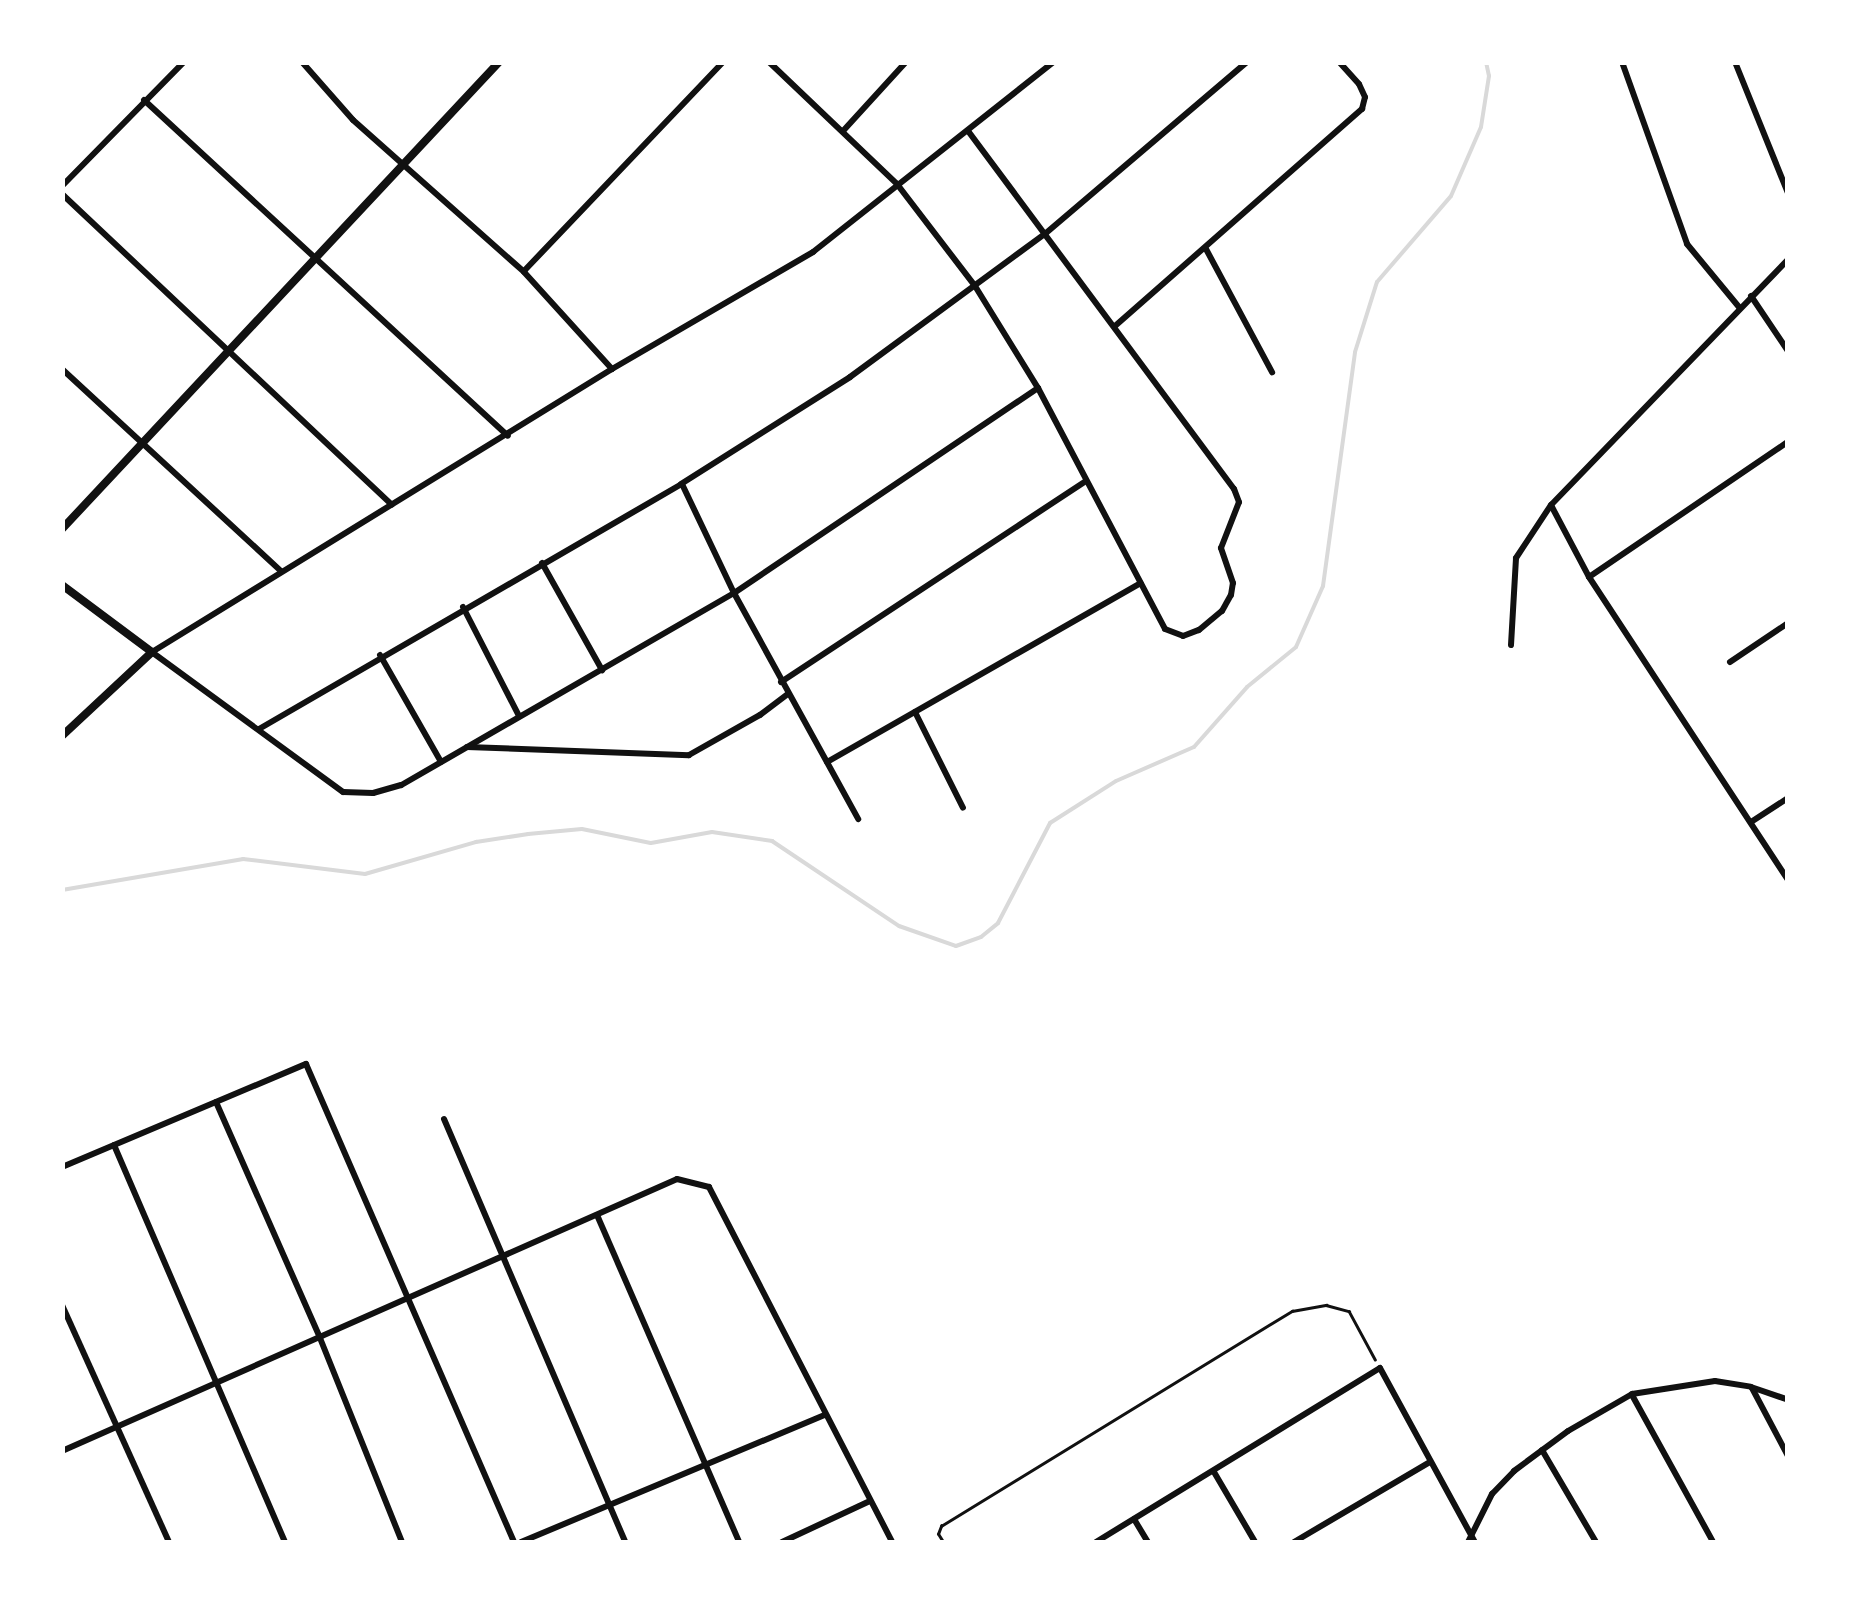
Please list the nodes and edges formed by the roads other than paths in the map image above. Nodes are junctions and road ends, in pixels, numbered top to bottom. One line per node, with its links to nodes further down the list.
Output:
1 (184, 62): 14 (street)
2 (302, 62): 13 (street)
3 (315, 62): 13 (street)
4 (498, 62): 17 (street)
5 (723, 62): 26 (street)
6 (769, 62): 15 (street)
7 (906, 62): 15 (street)
8 (1054, 62): 16 (street)
9 (1246, 62): 22 (street)
10 (1339, 62): 23 (street)
11 (1622, 62): 29 (street)
12 (1735, 62): 20 (street)
13 (308, 71): 17 (street)
14 (144, 100): 19 (street); 24 (street)
15 (843, 131): 18 (street)
16 (968, 131): 18 (street); 22 (street)
17 (403, 164): 24 (street); 26 (street)
18 (897, 184): 27 (street); 34 (street)
19 (62, 186)
20 (1788, 193)
21 (62, 194): 32 (street)
22 (1046, 233): 27 (street); 30 (street)
23 (1206, 248): 30 (street); 35 (street)
24 (316, 256): 32 (street); 37 (street)
25 (1788, 260): 28 (street)
26 (524, 272): 34 (street)
27 (976, 286): 36 (street); 41 (street)
28 (1752, 296): 29 (street); 31 (street)
29 (1739, 307): 43 (street)
30 (1115, 326): 48 (street)
31 (1788, 351)
32 (227, 353): 39 (street); 42 (street)
33 (62, 369): 39 (street)
34 (612, 369): 37 (street)
35 (1272, 372)
36 (1038, 388): 40 (street); 50 (street)
37 (508, 436): 42 (street)
38 (1788, 442): 47 (street)
39 (142, 444): 44 (street); 46 (street)
40 (1084, 482): 48 (street); 58 (street)
41 (681, 484): 45 (street); 50 (street)
42 (392, 505): 46 (street)
43 (1551, 506): 47 (street); 53 (street)
44 (62, 530)
45 (542, 563): 51 (street); 57 (street)
46 (281, 571): 54 (street)
47 (1589, 576): 70 (street)
48 (1141, 584): 60 (street)
49 (62, 585): 54 (street)
50 (734, 593): 57 (street); 58 (street)
51 (463, 607): 55 (street); 61 (street)
52 (1788, 623): 56 (street)
53 (1511, 645)
54 (152, 652): 62 (street); 63 (street)
55 (380, 655): 62 (street); 65 (street)
56 (1730, 662)
57 (602, 670): 61 (street)
58 (782, 682): 59 (street)
59 (788, 694): 64 (street); 66 (street)
60 (916, 712): 66 (street); 68 (street)
61 (519, 716): 64 (street)
62 (259, 729): 65 (street)
63 (62, 736)
64 (466, 747): 65 (street)
65 (441, 762)
66 (827, 762): 69 (street)
67 (1788, 798): 70 (street)
68 (963, 808)
69 (858, 819)
70 (1752, 822): 71 (street)
71 (1788, 880)
72 (216, 1102): 74 (street); 78 (street); 80 (street)
73 (444, 1119): 77 (street)
74 (114, 1145): 75 (street); 81 (street)
75 (62, 1167)
76 (598, 1215): 77 (street); 85 (street); 91 (street)
77 (502, 1257): 78 (street); 94 (street)
78 (410, 1298): 80 (street); 99 (street)
79 (62, 1305): 86 (street)
80 (320, 1338): 81 (street); 98 (street)
81 (216, 1384): 86 (street); 97 (street)
82 (1751, 1386): 83 (street); 84 (street); 89 (street)
83 (1632, 1394): 87 (street); 111 (street)
84 (1788, 1400)
85 (824, 1415): 91 (street); 93 (street)
86 (117, 1427): 88 (street); 96 (street)
87 (1542, 1450): 109 (street); 110 (street)
88 (62, 1451)
89 (1788, 1456)
90 (1430, 1462): 92 (street); 108 (street); 109 (street)
91 (703, 1466): 94 (street); 102 (street)
92 (1214, 1472): 95 (street); 107 (street)
93 (870, 1501): 103 (street); 104 (street)
94 (609, 1506): 100 (street); 101 (street)
95 (1134, 1520): 105 (street); 106 (street)
96 (170, 1542)
97 (286, 1542)
98 (402, 1542)
99 (514, 1542)
100 (522, 1542)
101 (625, 1542)
102 (739, 1542)
103 (782, 1542)
104 (892, 1542)
105 (1096, 1542)
106 (1148, 1542)
107 (1255, 1542)
108 (1294, 1542)
109 (1472, 1542)
110 (1596, 1542)
111 (1713, 1542)

